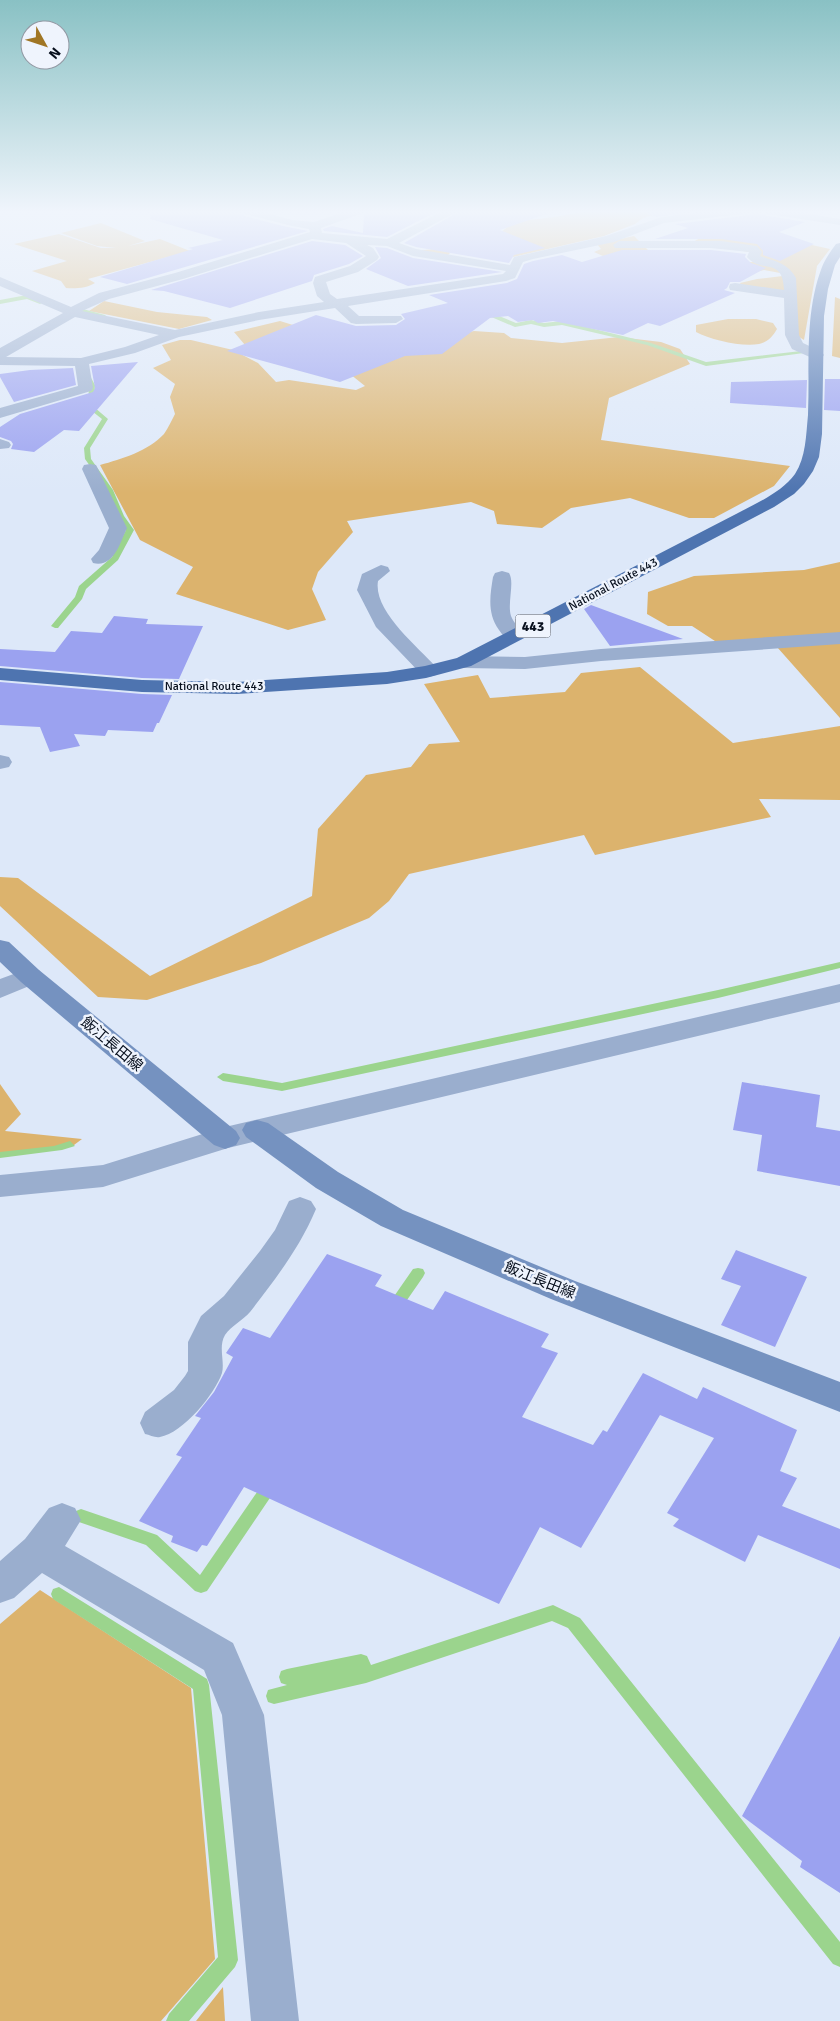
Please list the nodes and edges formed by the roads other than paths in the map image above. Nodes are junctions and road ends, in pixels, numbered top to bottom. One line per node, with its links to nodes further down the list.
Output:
1 (54, 304): 7 (street)
2 (85, 304): 7 (street)
3 (329, 304): 9 (street)
4 (338, 304): 8 (street)
5 (791, 304): 11 (street)
6 (819, 304): 11 (highway, National Route 443 / 443)
7 (74, 313): 9 (street); 10 (street)
8 (396, 319)
9 (175, 334): 13 (street)
10 (0, 354)
11 (817, 355): 19 (highway, National Route 443 / 443)
12 (0, 361): 13 (street)
13 (82, 362): 14 (street)
14 (0, 412)
15 (90, 469): 16 (street)
16 (100, 559)
17 (381, 571): 23 (street)
18 (502, 577): 19 (street)
19 (515, 635): 22 (highway, National Route 443 / 443)
20 (840, 638): 21 (street)
21 (618, 654): 22 (street); 24 (street)
22 (464, 662): 23 (highway, National Route 443 / 443)
23 (429, 671): 25 (highway, National Route 443 / 443)
24 (638, 672)
25 (0, 674)
26 (0, 948): 27 (main road, 飯江長田線)
27 (30, 976): 28 (street); 31 (main road, 飯江長田線)
28 (0, 989)
29 (840, 993): 30 (street)
30 (258, 1130): 31 (street); 34 (main road, 飯江長田線)
31 (225, 1138): 32 (street)
32 (0, 1186)
33 (300, 1210): 35 (street)
34 (840, 1397)
35 (158, 1423)
36 (0, 1585): 37 (street)
37 (275, 2021)

